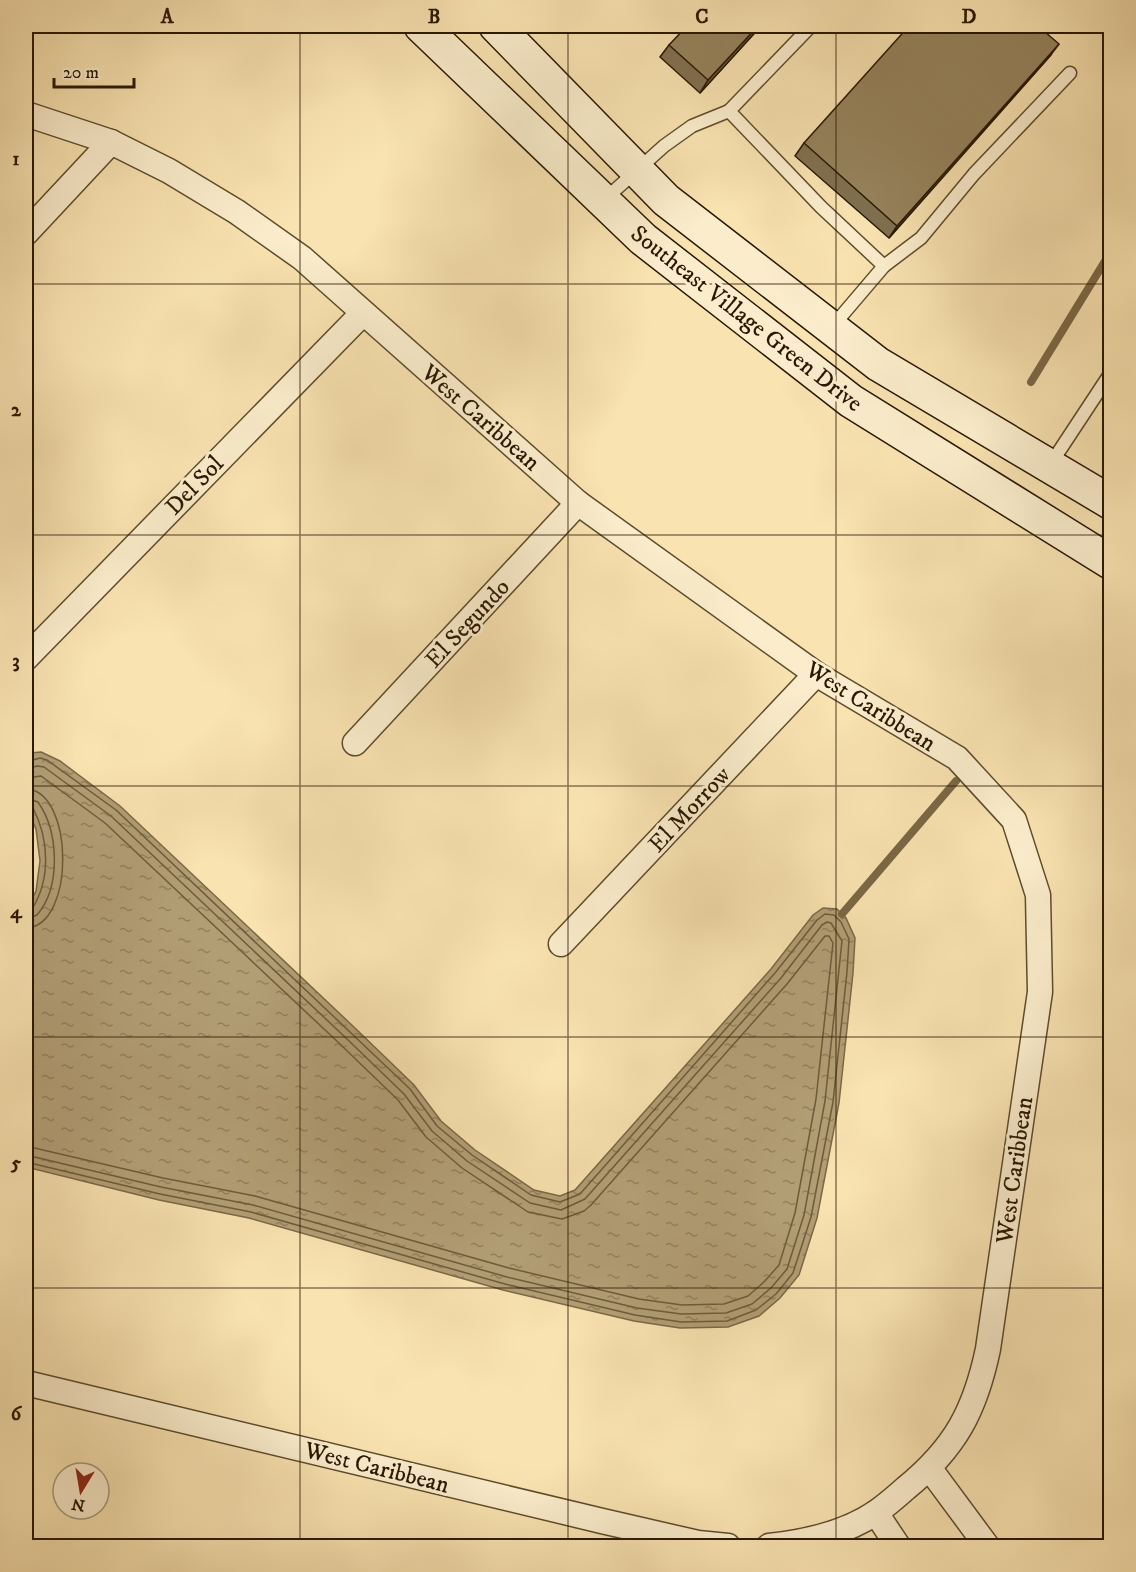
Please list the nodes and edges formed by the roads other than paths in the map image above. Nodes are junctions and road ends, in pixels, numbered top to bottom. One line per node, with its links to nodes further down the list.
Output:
1 (421, 26): 9 (street, Southeast Village Green Drive)
2 (496, 26): 8 (street, Southeast Village Green Drive)
3 (811, 26): 5 (lane)
4 (1070, 73): 11 (lane)
5 (729, 111): 8 (lane); 11 (lane)
6 (26, 114): 7 (street, West Caribbean)
7 (111, 142): 10 (street); 12 (street, West Caribbean)
8 (637, 170): 9 (lane); 13 (street, Southeast Village Green Drive)
9 (603, 201): 18 (street, Southeast Village Green Drive)
10 (26, 233)
11 (884, 266): 13 (lane)
12 (363, 313): 16 (street, West Caribbean); 19 (street, Del Sol)
13 (832, 327): 15 (street, Southeast Village Green Drive)
14 (1110, 374): 15 (lane)
15 (1049, 465): 17 (street, Southeast Village Green Drive)
16 (578, 502): 20 (street, West Caribbean); 21 (street, El Segundo)
17 (1110, 502)
18 (1110, 562)
19 (26, 658)
20 (816, 674): 22 (street, El Morrow); 24 (street, West Caribbean)
21 (355, 743)
22 (561, 944)
23 (26, 1383): 26 (street, West Caribbean)
24 (930, 1468): 25 (street, West Caribbean); 29 (street)
25 (876, 1513): 27 (street, West Caribbean); 28 (street)
26 (728, 1546)
27 (769, 1546)
28 (898, 1546)
29 (987, 1546)

